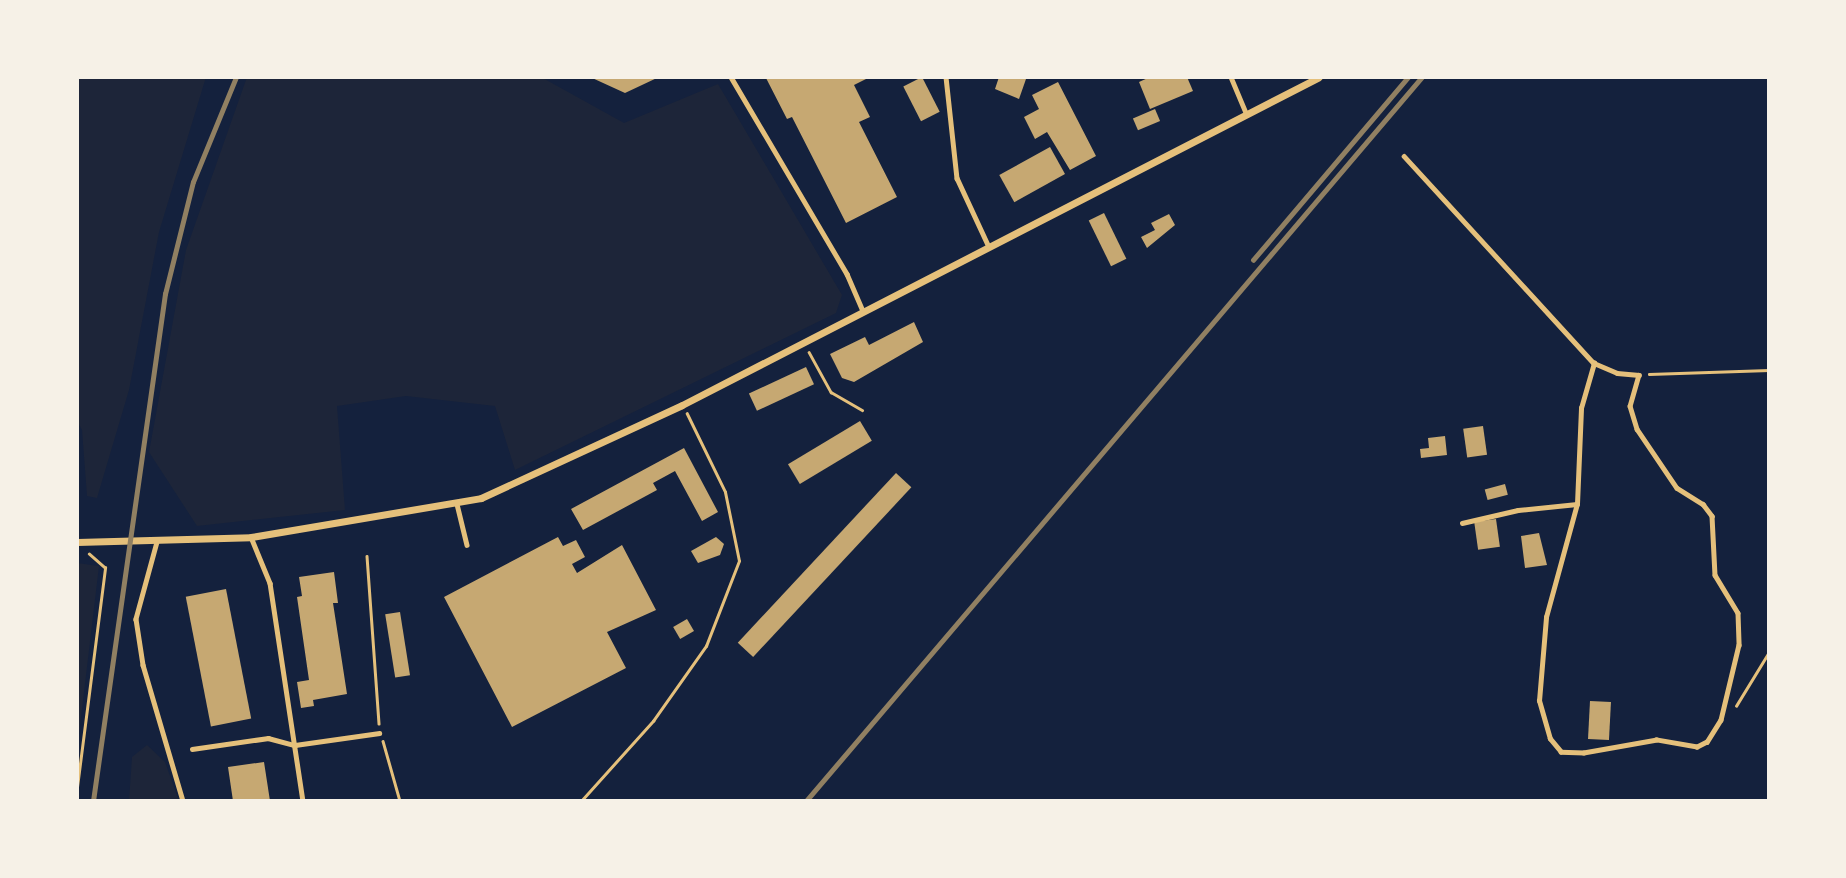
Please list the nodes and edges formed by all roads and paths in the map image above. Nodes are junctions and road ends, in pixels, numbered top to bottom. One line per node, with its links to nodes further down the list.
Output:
1 (731, 77): 8 (lane)
2 (946, 77): 7 (lane)
3 (1231, 77): 5 (lane)
4 (1319, 77): 5 (street)
5 (1247, 115): 7 (street)
6 (1404, 156): 10 (lane)
7 (989, 247): 8 (street)
8 (863, 311): 9 (street)
9 (803, 343): 13 (street); 14 (path)
10 (1594, 363): 12 (lane); 16 (lane)
11 (1769, 370): 12 (path)
12 (1639, 375): 25 (lane)
13 (682, 405): 15 (street); 33 (path)
14 (862, 410)
15 (457, 504): 18 (street); 21 (lane)
16 (1577, 504): 17 (lane); 25 (lane)
17 (1462, 523)
18 (251, 537): 20 (street); 27 (lane)
19 (77, 542): 20 (street)
20 (157, 542): 30 (lane)
21 (467, 545)
22 (87, 553): 29 (path)
23 (367, 556): 26 (path)
24 (1769, 652): 25 (path)
25 (1721, 720)
26 (379, 733): 27 (lane); 32 (path)
27 (295, 744): 28 (lane); 31 (lane)
28 (192, 749)
29 (77, 787)
30 (183, 801)
31 (303, 801)
32 (400, 801)
33 (581, 801)

